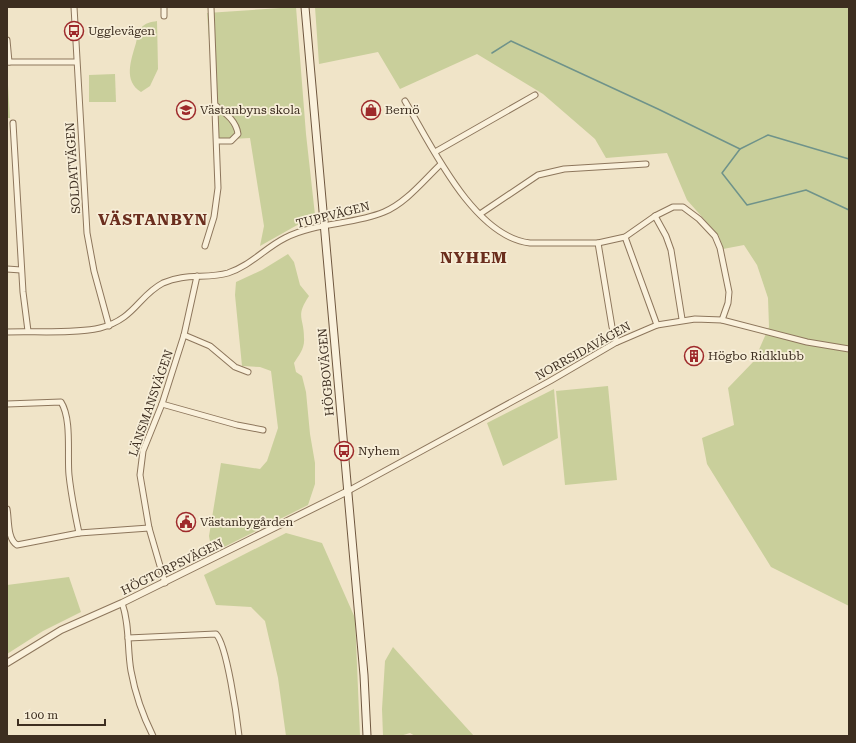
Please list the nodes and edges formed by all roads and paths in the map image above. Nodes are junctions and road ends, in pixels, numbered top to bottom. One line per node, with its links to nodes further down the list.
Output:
1 (74, 7): 8 (street, SOLDATVÄGEN)
2 (164, 7): 5 (street)
3 (211, 7): 11 (street)
4 (305, 7): 21 (main road, HÖGBOVÄGEN)
5 (164, 16)
6 (7, 40): 7 (street)
7 (8, 62): 8 (street)
8 (76, 62): 31 (street, SOLDATVÄGEN)
9 (535, 95): 16 (street)
10 (405, 101): 16 (street)
11 (215, 105): 13 (street); 13 (street)
12 (12, 123): 14 (street)
13 (217, 141): 24 (street)
14 (14, 150): 15 (street); 26 (street)
15 (7, 151)
16 (435, 152): 17 (street)
17 (441, 164): 19 (street); 21 (street, TUPPVÄGEN)
18 (646, 164): 19 (street)
19 (480, 214): 23 (street)
20 (655, 216): 22 (street); 28 (street); 29 (street)
21 (325, 226): 27 (street, TUPPVÄGEN); 41 (main road, HÖGBOVÄGEN)
22 (625, 237): 23 (street); 30 (street)
23 (598, 243): 35 (street)
24 (205, 246)
25 (7, 269): 26 (street)
26 (21, 270): 33 (street)
27 (197, 276): 31 (street, TUPPVÄGEN); 34 (street, LÄNSMANSVÄGEN)
28 (682, 320): 29 (street, NORRSIDAVÄGEN); 30 (street, NORRSIDAVÄGEN)
29 (722, 320): 36 (street, NORRSIDAVÄGEN)
30 (657, 325): 35 (street, NORRSIDAVÄGEN)
31 (109, 326): 33 (street, TUPPVÄGEN)
32 (7, 332): 33 (street, TUPPVÄGEN)
33 (28, 332)
34 (184, 335): 37 (street); 39 (street, LÄNSMANSVÄGEN)
35 (617, 342): 41 (street, NORRSIDAVÄGEN)
36 (849, 349)
37 (248, 372)
38 (7, 404): 44 (street)
39 (162, 404): 40 (street); 43 (street, LÄNSMANSVÄGEN)
40 (263, 430)
41 (348, 491): 45 (street, HÖGTORPSVÄGEN); 51 (main road, HÖGBOVÄGEN)
42 (7, 509): 44 (street)
43 (149, 528): 44 (street); 45 (street, LÄNSMANSVÄGEN)
44 (79, 533)
45 (165, 583): 46 (street, HÖGTORPSVÄGEN)
46 (122, 604): 47 (street); 48 (street, HÖGTORPSVÄGEN)
47 (128, 638): 49 (street); 50 (street)
48 (7, 663)
49 (153, 736)
50 (239, 736)
51 (367, 736)

